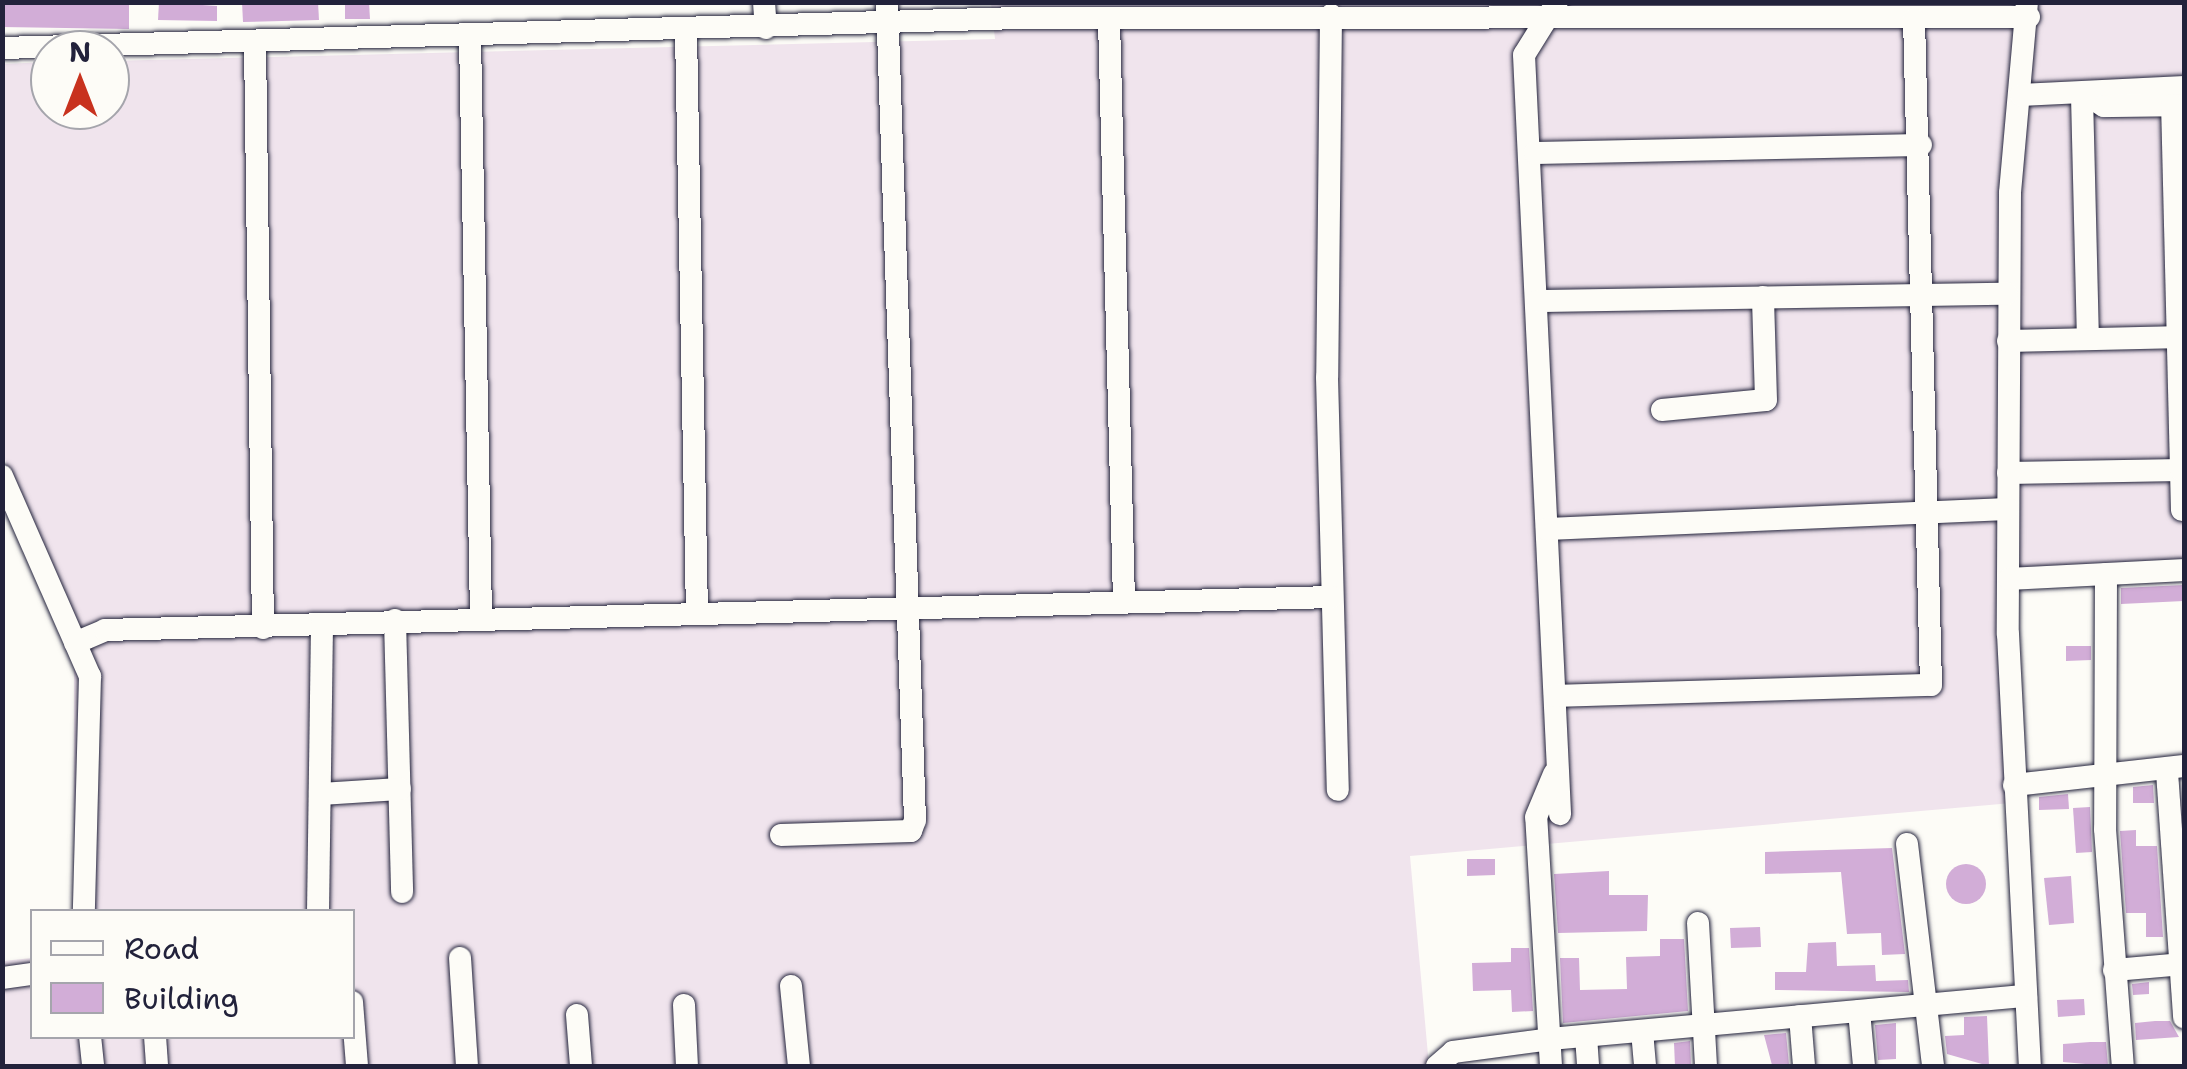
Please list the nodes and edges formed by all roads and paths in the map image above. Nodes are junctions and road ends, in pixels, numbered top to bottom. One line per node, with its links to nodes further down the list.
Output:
1 (764, 2): 8 (street)
2 (2031, 7): 6 (street); 13 (street)
3 (888, 13): 7 (street); 8 (street); 38 (street)
4 (1554, 13): 5 (street); 6 (street); 17 (street)
5 (1332, 14): 7 (street); 36 (street)
6 (1914, 19): 16 (street)
7 (1109, 20): 37 (street)
8 (766, 28): 9 (street)
9 (686, 31): 10 (street); 39 (street)
10 (470, 37): 11 (street); 40 (street)
11 (256, 42): 12 (street); 43 (street)
12 (2, 48)
13 (2021, 96): 14 (street); 18 (street)
14 (2085, 96): 15 (street); 23 (street)
15 (2180, 99): 22 (street)
16 (1921, 145): 17 (street); 19 (street)
17 (1535, 153): 21 (street)
18 (2007, 294): 19 (street); 24 (street)
19 (1920, 296): 20 (street); 31 (street)
20 (1763, 297): 21 (street); 25 (street)
21 (1538, 301): 32 (street)
22 (2181, 337): 23 (street); 26 (street)
23 (2088, 339): 24 (street)
24 (2008, 341): 27 (street)
25 (1662, 410)
26 (2181, 470): 27 (street); 30 (street)
27 (2008, 473): 29 (street)
28 (2, 476): 44 (street)
29 (2008, 508): 31 (street); 35 (street)
30 (2182, 510)
31 (1928, 513): 32 (street); 45 (street)
32 (1548, 529): 45 (street)
33 (2184, 570): 34 (street)
34 (2106, 574): 35 (street); 48 (street)
35 (2009, 579): 49 (street)
36 (1332, 597): 37 (street); 51 (street)
37 (1124, 600): 38 (street)
38 (911, 605): 39 (street); 54 (street)
39 (697, 612): 40 (street)
40 (481, 617): 41 (street)
41 (395, 620): 42 (street); 50 (street)
42 (322, 624): 43 (street); 52 (street)
43 (262, 628): 44 (street)
44 (76, 643): 57 (street)
45 (1555, 696): 46 (street)
46 (1558, 764): 53 (street); 79 (street)
47 (2176, 769): 48 (street); 61 (street)
48 (2112, 780): 49 (street); 62 (street)
49 (2014, 785): 66 (street)
50 (400, 789): 52 (street); 56 (street)
51 (1338, 790)
52 (320, 794): 58 (street)
53 (1560, 814)
54 (782, 835)
55 (1907, 844): 68 (street)
56 (402, 892)
57 (84, 909)
58 (318, 909)
59 (1698, 924): 73 (street)
60 (460, 958): 83 (street)
61 (2182, 964): 62 (street); 72 (street)
62 (2114, 970): 96 (street)
63 (30, 974): 64 (street)
64 (2, 978)
65 (791, 986): 86 (street)
66 (2026, 996): 68 (street); 95 (street)
67 (684, 1004): 85 (street)
68 (1929, 1005): 69 (street); 94 (street)
69 (1859, 1011): 71 (street); 93 (street)
70 (577, 1015): 84 (street)
71 (1800, 1016): 73 (street); 92 (street)
72 (2184, 1017)
73 (1702, 1024): 74 (street); 91 (street)
74 (1642, 1031): 76 (street); 90 (street)
75 (355, 1034): 82 (street)
76 (1586, 1036): 79 (street); 89 (street)
77 (90, 1039): 80 (street)
78 (155, 1039): 81 (street)
79 (1550, 1039): 87 (street); 88 (street)
80 (93, 1066)
81 (157, 1066)
82 (358, 1066)
83 (467, 1066)
84 (580, 1066)
85 (687, 1066)
86 (799, 1066)
87 (1437, 1066)
88 (1551, 1066)
89 (1588, 1066)
90 (1645, 1066)
91 (1706, 1066)
92 (1804, 1066)
93 (1864, 1066)
94 (1932, 1066)
95 (2030, 1066)
96 (2123, 1066)

